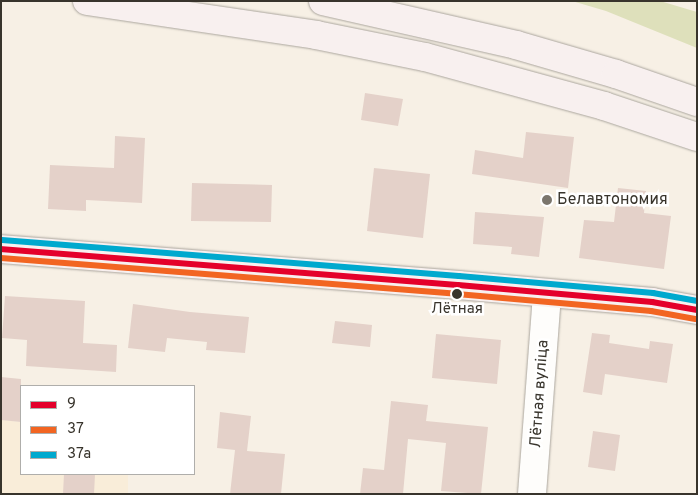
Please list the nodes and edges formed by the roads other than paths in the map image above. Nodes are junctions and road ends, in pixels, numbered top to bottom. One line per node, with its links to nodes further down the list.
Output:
1 (87, 1): 4 (main road)
2 (323, 1): 3 (main road)
3 (697, 102)
4 (697, 137)
5 (1, 249): 6 (main road)
6 (548, 294): 7 (main road); 8 (street, Лётная вуліца)
7 (697, 310)
8 (532, 494)

